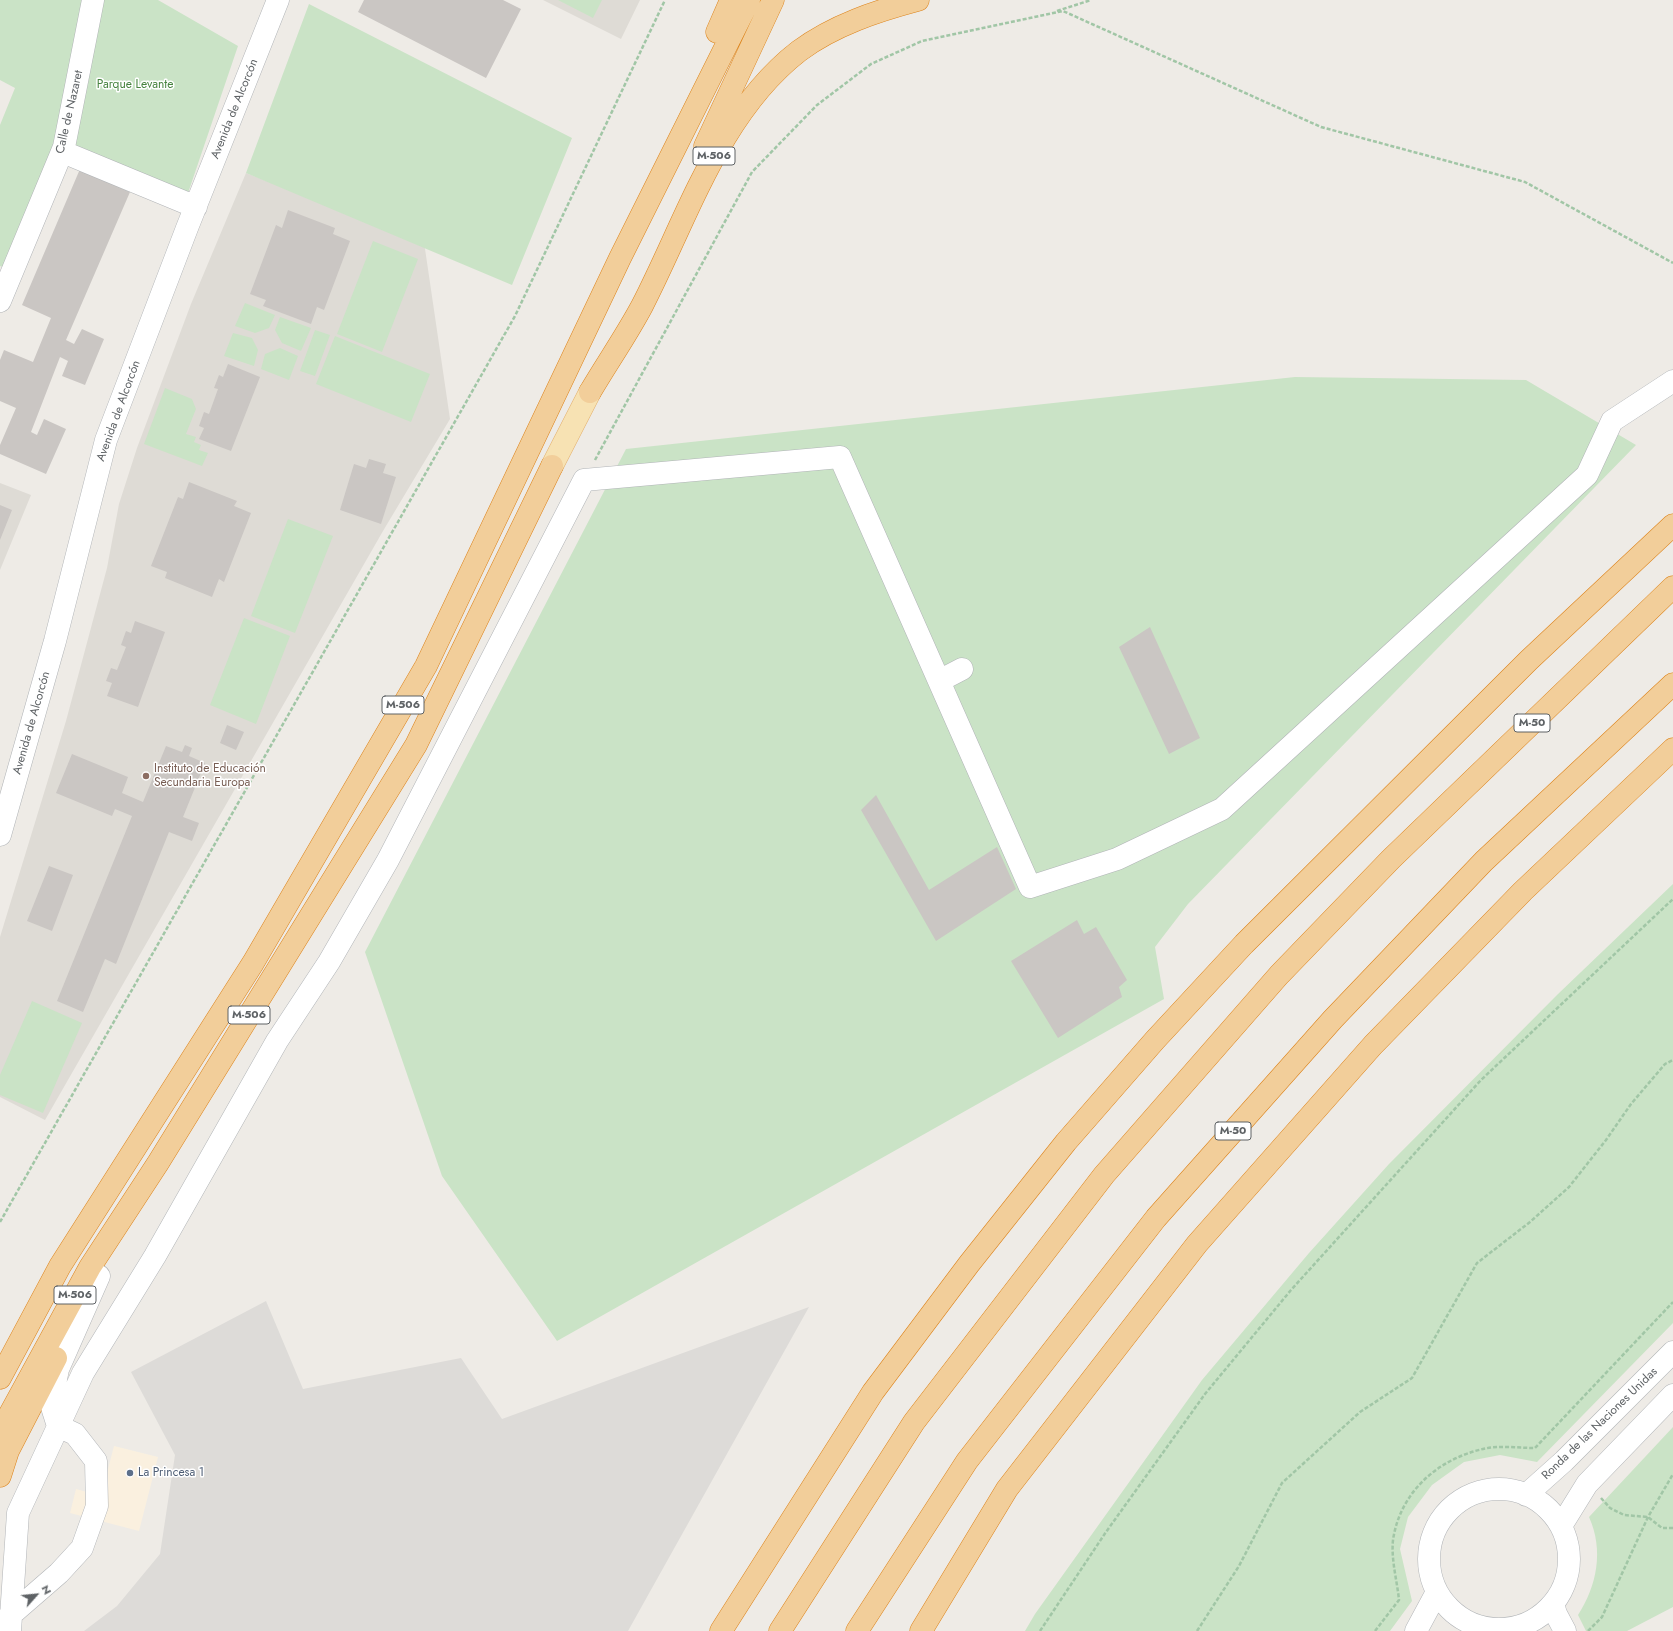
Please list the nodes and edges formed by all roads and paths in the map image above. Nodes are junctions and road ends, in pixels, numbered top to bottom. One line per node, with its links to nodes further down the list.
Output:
1 (93, 0): 10 (street, Calle de Nazaret)
2 (278, 0): 11 (street, Avenida de Alcorcón)
3 (665, 0): 30 (path)
4 (731, 0): 12 (highway)
5 (749, 0): 12 (highway, M-506)
6 (774, 0): 16 (highway, M-506)
7 (918, 0): 16 (highway, M-506)
8 (1091, 0): 9 (path)
9 (1051, 14): 13 (path); 18 (path)
10 (62, 152): 11 (street); 14 (street, Calle de Nazaret)
11 (196, 207): 25 (street, Avenida de Alcorcón)
12 (620, 258): 31 (highway, M-506)
13 (1673, 263)
14 (2, 290)
15 (1673, 381): 22 (street)
16 (590, 392): 17 (main road, M-506)
17 (552, 466): 29 (highway, M-506)
18 (584, 480): 22 (street); 38 (street)
19 (1673, 525): 52 (highway)
20 (1673, 587): 53 (highway, M-50)
21 (962, 669): 22 (street)
22 (939, 681)
23 (1673, 684): 54 (highway, M-50)
24 (1673, 749): 55 (highway)
25 (9, 766): 26 (street, Avenida de Alcorcón)
26 (0, 836)
27 (1673, 899): 56 (path)
28 (1673, 1060): 57 (path)
29 (158, 1163): 32 (highway); 39 (highway, M-506)
30 (0, 1222)
31 (60, 1266): 34 (highway); 36 (highway, M-506)
32 (99, 1276): 38 (street); 41 (highway)
33 (1673, 1302): 58 (path)
34 (0, 1352)
35 (1673, 1352): 43 (street, Ronda de las Naciones Unidas)
36 (0, 1378)
37 (1673, 1395): 42 (street)
38 (58, 1426): 49 (street); 49 (street)
39 (0, 1432)
40 (1673, 1474): 44 (path)
41 (0, 1476)
42 (1587, 1484): 44 (path); 45 (street)
43 (1526, 1495): 45 (street); 47 (street)
44 (1648, 1517): 46 (path); 61 (path)
45 (1561, 1526): 48 (street)
46 (1673, 1528)
47 (1437, 1592): 50 (street); 59 (street)
48 (1553, 1604): 51 (street); 60 (street)
49 (7, 1624)
50 (1470, 1629): 51 (street)
51 (1516, 1629)
52 (721, 1631)
53 (780, 1631)
54 (857, 1631)
55 (921, 1631)
56 (1040, 1631)
57 (1197, 1631)
58 (1375, 1631)
59 (1416, 1631)
60 (1565, 1631)
61 (1588, 1631)

